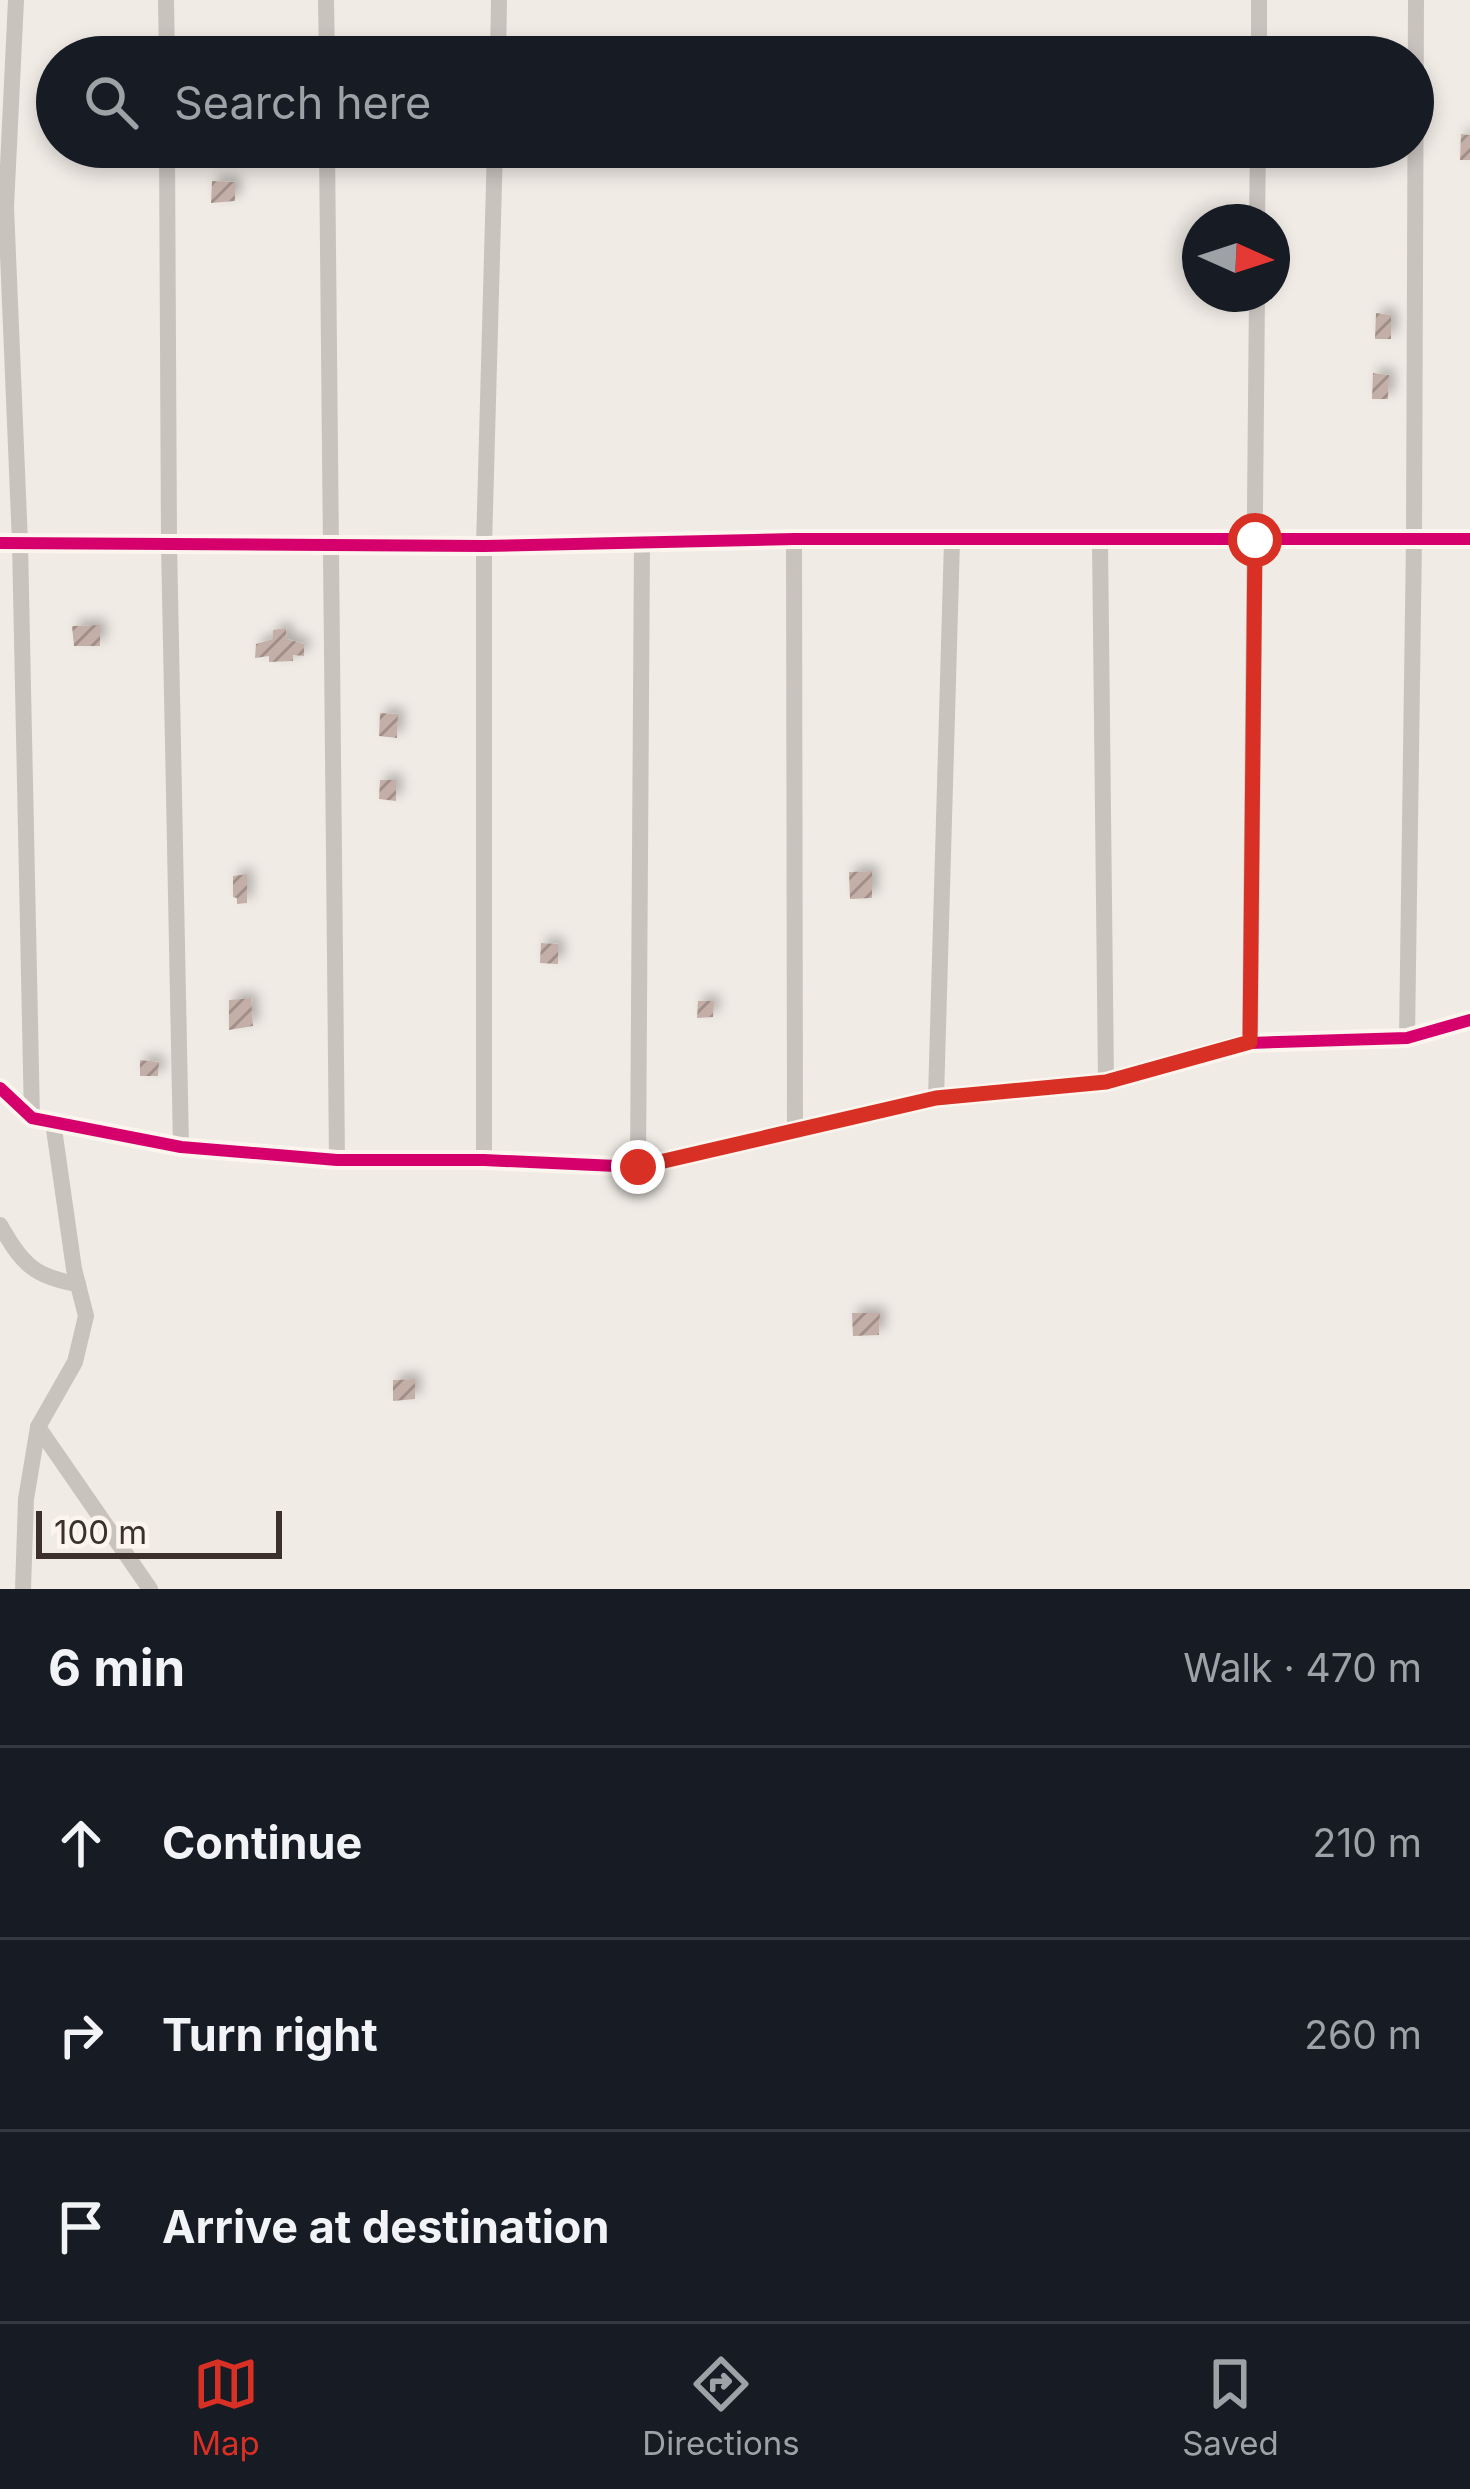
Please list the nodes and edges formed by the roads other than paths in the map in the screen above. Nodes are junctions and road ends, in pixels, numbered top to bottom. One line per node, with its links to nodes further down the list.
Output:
1 (16, 0): 18 (street)
2 (166, 0): 7 (street)
3 (326, 0): 8 (street)
4 (499, 0): 9 (street)
5 (1259, 0): 10 (street)
6 (1416, 0): 11 (street)
7 (166, 36)
8 (326, 36)
9 (498, 36)
10 (1259, 36)
11 (1416, 36)
12 (167, 168): 30 (street)
13 (327, 168): 26 (street)
14 (494, 168): 31 (street)
15 (1258, 168): 17 (street)
16 (1415, 168): 21 (street)
17 (1257, 204)
18 (3, 212): 29 (street)
19 (1257, 312): 24 (street)
20 (794, 539): 25 (street); 27 (street); 40 (street)
21 (1414, 539): 22 (street); 24 (street); 33 (street)
22 (1470, 539)
23 (1100, 540): 24 (street); 25 (street); 35 (street)
24 (1255, 540): 34 (street)
25 (952, 541): 37 (street)
26 (329, 542): 30 (street); 31 (street); 42 (street)
27 (643, 542): 31 (street); 44 (street)
28 (0, 543): 29 (street)
29 (20, 543): 30 (street); 38 (street)
30 (169, 543): 41 (street)
31 (484, 546): 43 (street)
32 (1470, 1020): 33 (street)
33 (1407, 1038): 34 (street)
34 (1250, 1042): 35 (street)
35 (1106, 1082): 37 (street)
36 (0, 1088): 38 (street)
37 (936, 1098): 40 (street)
38 (32, 1118): 39 (street)
39 (53, 1122): 41 (street); 46 (street)
40 (795, 1130): 44 (street)
41 (182, 1147): 42 (street)
42 (337, 1160): 43 (street)
43 (484, 1160): 44 (street)
44 (638, 1167)
45 (0, 1225): 46 (street)
46 (78, 1284): 47 (street)
47 (38, 1427): 48 (street); 49 (street)
48 (23, 1589)
49 (150, 1589)

